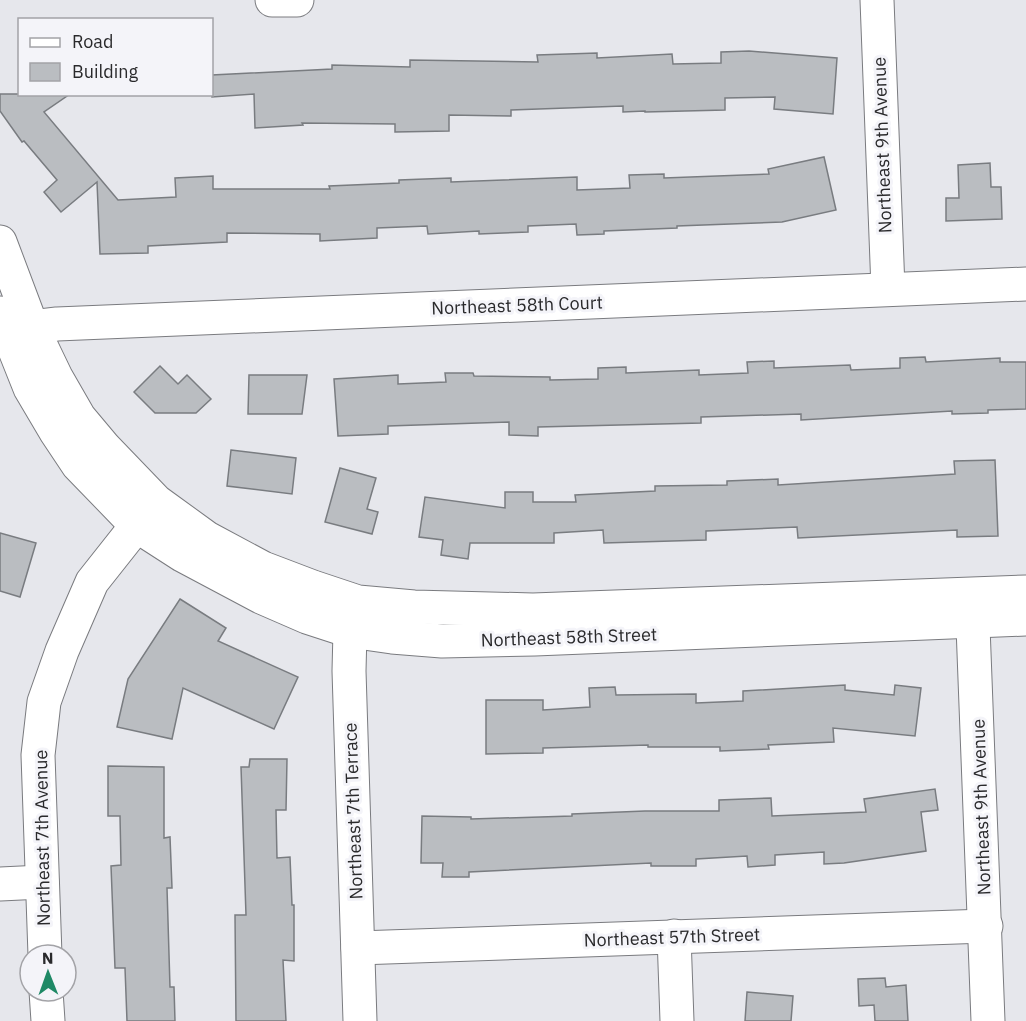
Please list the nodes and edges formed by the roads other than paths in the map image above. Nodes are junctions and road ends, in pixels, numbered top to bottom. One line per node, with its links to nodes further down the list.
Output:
1 (272, 0): 2 (street)
2 (297, 0)
3 (877, 0): 6 (street, Northeast 9th Avenue)
4 (0, 242): 7 (street, Northeast 58th Street)
5 (1026, 284): 6 (street, Northeast 58th Court)
6 (888, 289): 7 (street, Northeast 58th Court)
7 (13, 325): 8 (street, Northeast 58th Street)
8 (146, 513): 11 (street, Northeast 58th Street); 13 (street, Northeast 7th Avenue)
9 (1026, 591): 10 (street, Northeast 58th Street)
10 (972, 607): 11 (street, Northeast 58th Street); 12 (street, Northeast 58th Street); 15 (street, Northeast 9th Avenue)
11 (354, 616): 18 (street, Northeast 7th Terrace)
12 (1026, 619)
13 (42, 882): 14 (street); 17 (street, Northeast 7th Avenue)
14 (0, 884)
15 (986, 926): 16 (street, Northeast 57th Street); 23 (street, Northeast 9th Avenue)
16 (674, 936): 18 (street, Northeast 57th Street); 22 (street)
17 (45, 943)
18 (358, 948): 21 (street, Northeast 7th Terrace)
19 (47, 1003): 20 (street)
20 (48, 1021)
21 (360, 1021)
22 (677, 1021)
23 (988, 1021)

